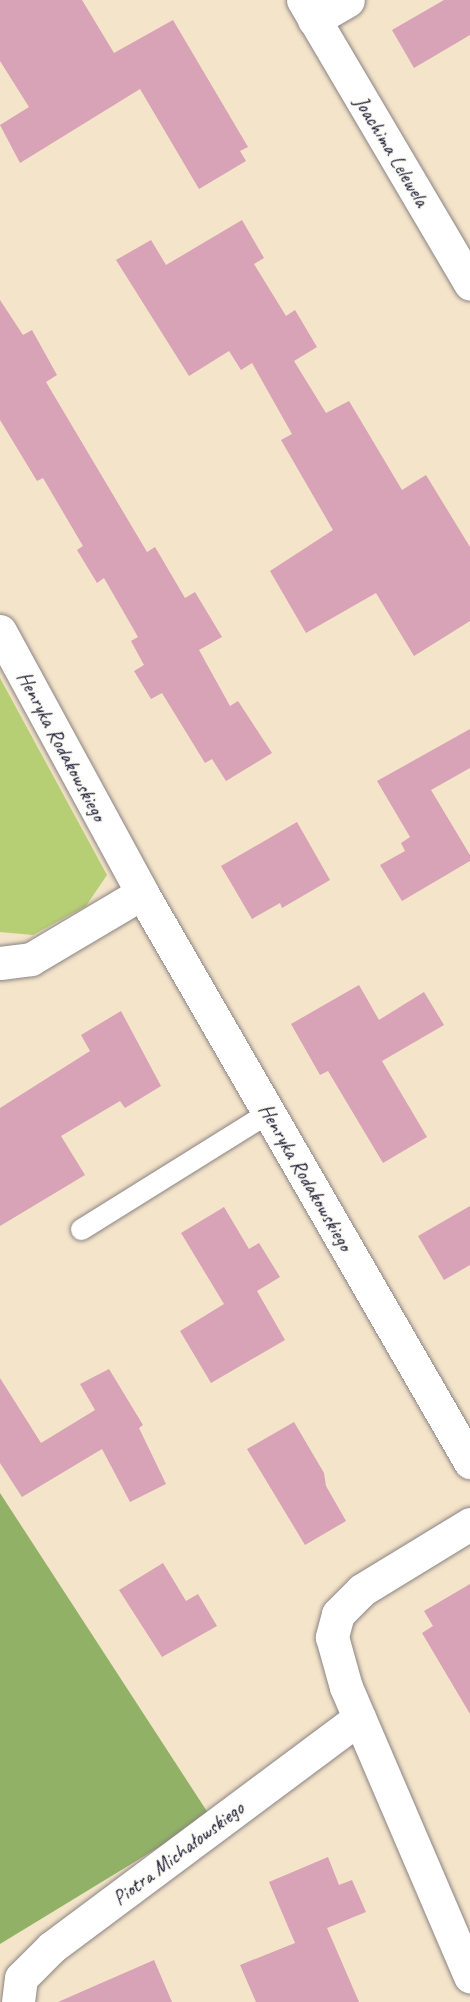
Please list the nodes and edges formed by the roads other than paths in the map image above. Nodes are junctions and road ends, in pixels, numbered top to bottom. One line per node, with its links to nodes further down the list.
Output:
1 (348, 0): 2 (street, Joachima Lelewela)
2 (308, 10): 3 (street, Joachima Lelewela)
3 (470, 283)
4 (0, 631): 5 (street, Henryka Rodakowskiego)
5 (142, 893): 6 (street); 7 (street, Henryka Rodakowskiego)
6 (0, 963)
7 (268, 1112): 8 (lane); 9 (street, Henryka Rodakowskiego)
8 (81, 1228)
9 (470, 1462)
10 (470, 1524): 11 (street)
11 (359, 1718): 12 (street); 13 (street, Piotra Michałowskiego)
12 (470, 1977)
13 (18, 2002)

